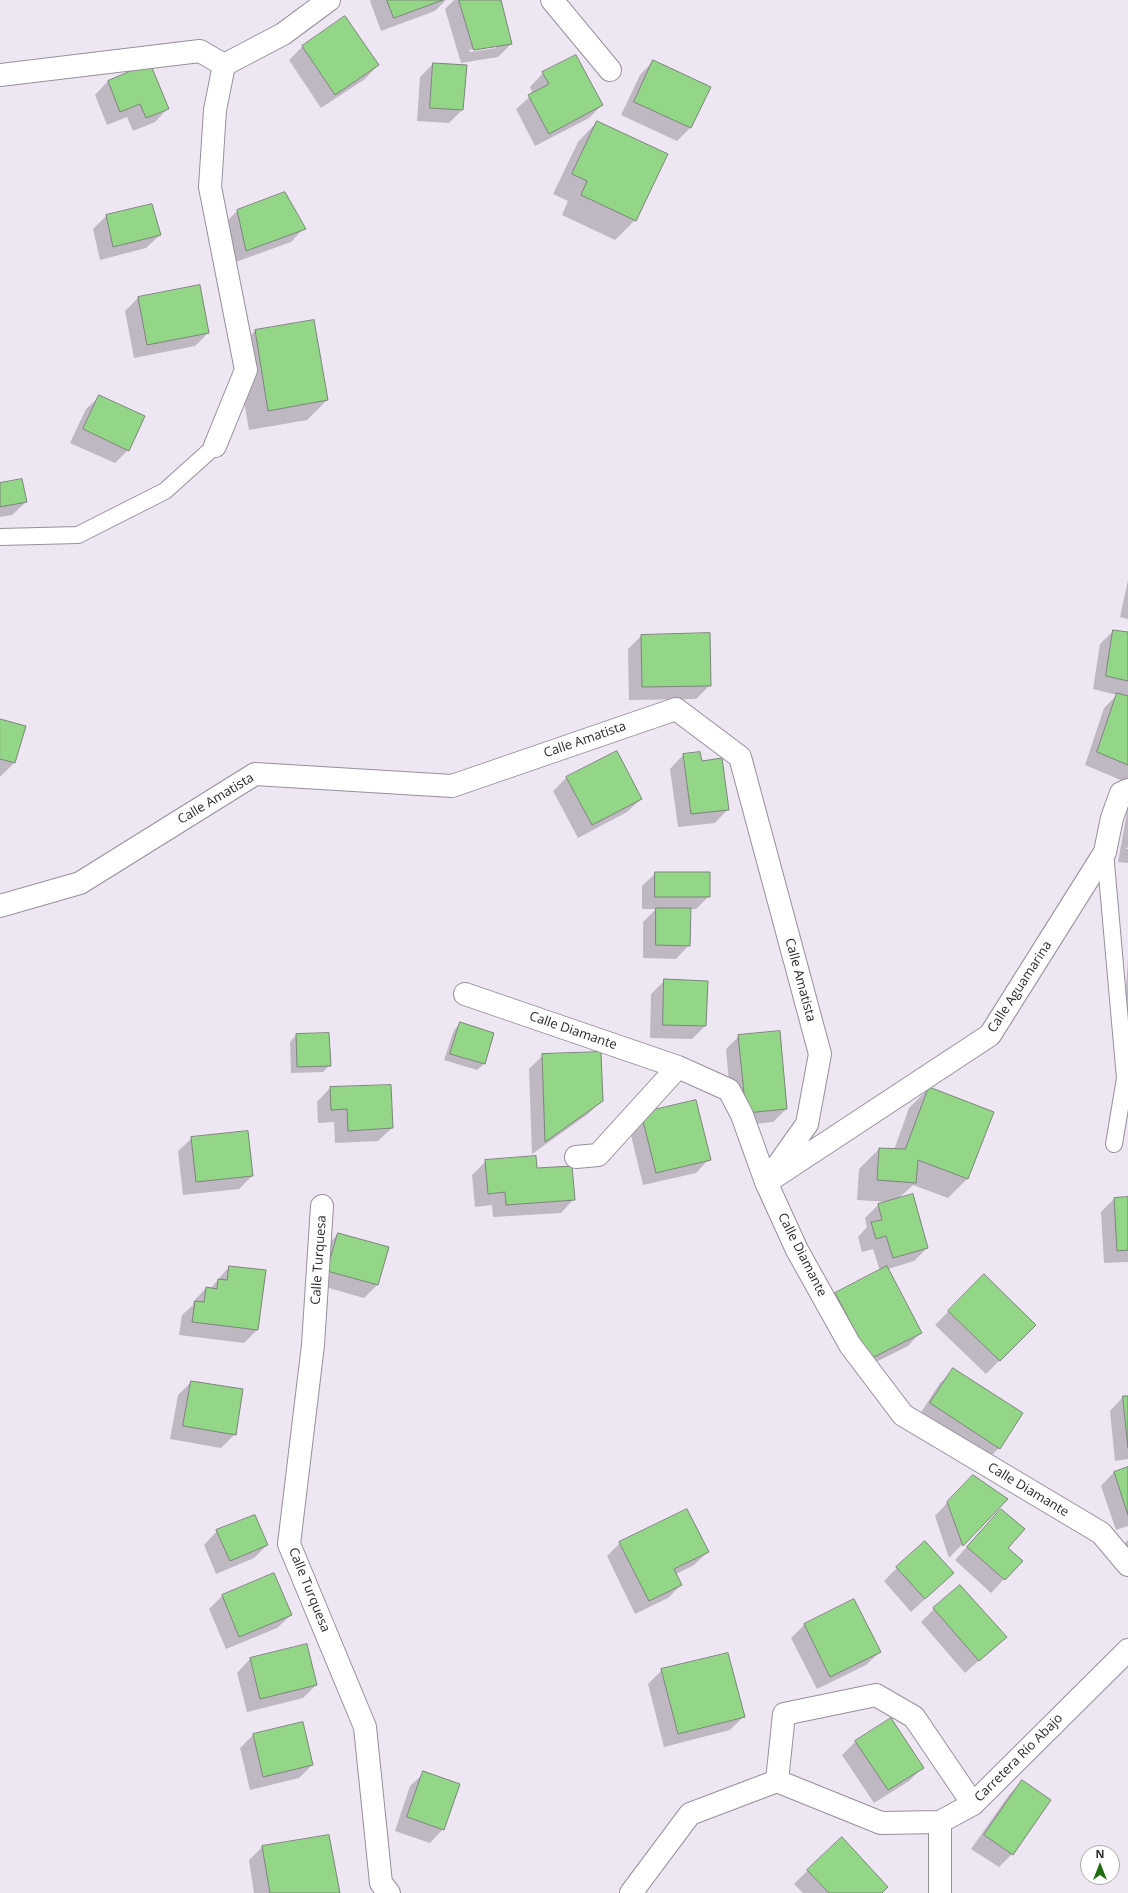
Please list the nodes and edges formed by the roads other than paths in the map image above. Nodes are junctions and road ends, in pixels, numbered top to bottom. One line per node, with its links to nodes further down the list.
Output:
1 (330, 0): 3 (street)
2 (552, 0): 4 (street)
3 (224, 65): 5 (street); 6 (street)
4 (610, 70)
5 (0, 75)
6 (215, 446): 7 (lane)
7 (0, 537)
8 (1128, 790): 9 (street, Calle Aguamarina)
9 (1105, 852): 13 (lane); 15 (street, Calle Aguamarina)
10 (0, 906): 15 (street, Calle Amatista)
11 (464, 994): 12 (street, Calle Diamante)
12 (678, 1067): 14 (street); 15 (street, Calle Diamante)
13 (1114, 1144)
14 (576, 1157)
15 (766, 1182): 17 (street, Calle Diamante)
16 (322, 1206): 22 (street, Calle Turquesa)
17 (1128, 1565)
18 (1128, 1650): 20 (street, Carretera Río Abajo)
19 (777, 1781): 20 (street); 21 (street, Carretera Río Abajo); 23 (street)
20 (973, 1804): 21 (street, Carretera Río Abajo)
21 (940, 1822): 24 (street)
22 (389, 1893)
23 (631, 1893)
24 (940, 1893)

